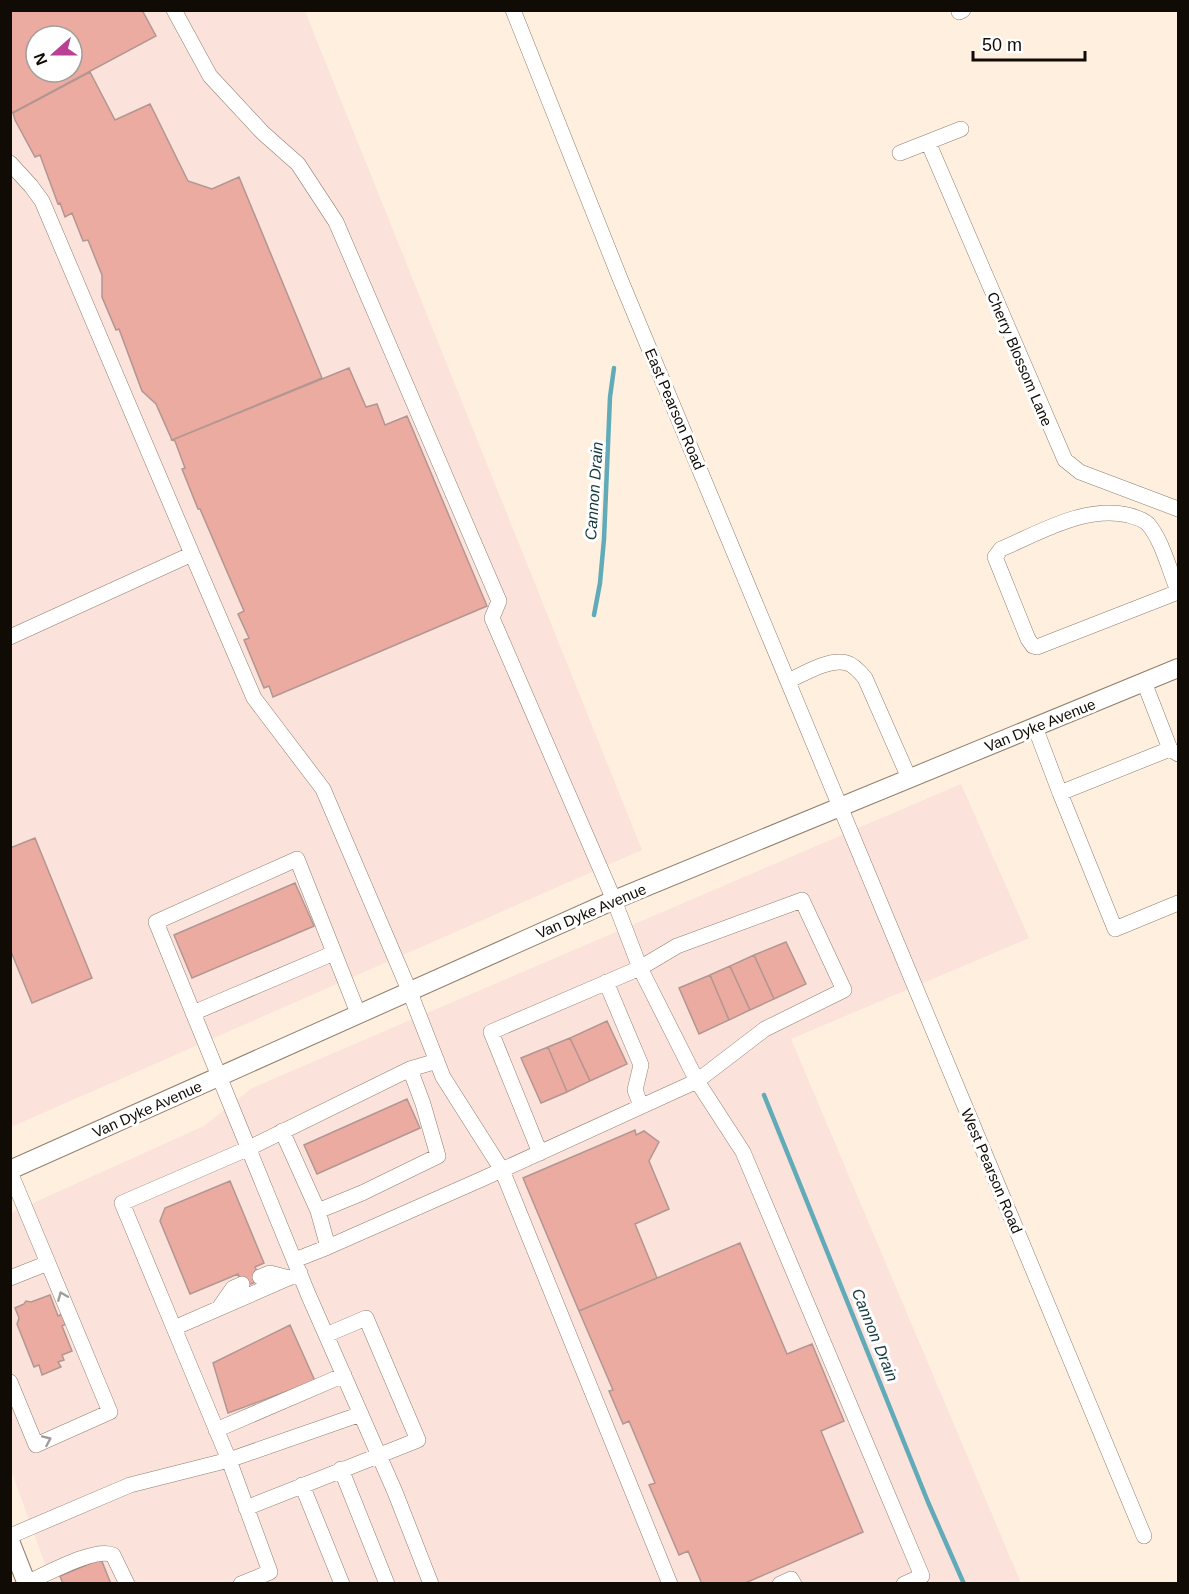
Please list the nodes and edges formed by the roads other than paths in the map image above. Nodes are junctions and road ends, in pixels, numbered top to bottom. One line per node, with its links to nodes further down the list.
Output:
1 (174, 10): 19 (street)
2 (513, 10): 12 (street, East Pearson Road)
3 (961, 129): 4 (street)
4 (928, 142): 5 (street); 7 (street, Cherry Blossom Lane)
5 (900, 153)
6 (10, 163): 8 (street)
7 (1179, 509)
8 (192, 554): 10 (street); 24 (street)
9 (1179, 592): 9 (street)
10 (10, 637)
11 (1179, 668): 13 (main road, Van Dyke Avenue)
12 (788, 681): 16 (street); 18 (street, East Pearson Road)
13 (1144, 682): 14 (main road, Van Dyke Avenue); 15 (street)
14 (1035, 727): 16 (main road, Van Dyke Avenue); 17 (street)
15 (1174, 751): 17 (street)
16 (909, 778): 18 (main road, Van Dyke Avenue)
17 (1060, 793): 20 (street)
18 (840, 806): 19 (main road, Van Dyke Avenue); 57 (street, West Pearson Road)
19 (614, 900): 22 (street); 24 (main road, Van Dyke Avenue)
20 (1179, 903)
21 (334, 953): 25 (street); 25 (street); 26 (street)
22 (640, 968): 23 (street); 30 (street); 30 (street)
23 (606, 982): 31 (street); 34 (street)
24 (409, 990): 26 (main road, Van Dyke Avenue); 27 (street)
25 (193, 1013): 29 (street)
26 (358, 1013): 29 (main road, Van Dyke Avenue)
27 (437, 1061): 28 (street); 35 (street)
28 (410, 1069): 32 (street); 37 (street)
29 (218, 1077): 33 (street); 36 (main road, Van Dyke Avenue)
30 (697, 1081): 31 (street); 69 (street)
31 (641, 1106): 34 (street)
32 (282, 1131): 33 (street); 37 (street)
33 (248, 1149): 40 (street); 45 (street)
34 (540, 1153): 35 (street)
35 (502, 1170): 38 (street); 66 (street)
36 (10, 1171): 39 (street)
37 (318, 1211): 38 (street)
38 (328, 1247): 40 (street)
39 (48, 1263): 42 (street); 48 (street, one-way to 39)
40 (294, 1270): 41 (street); 44 (street); 46 (street)
41 (260, 1277)
42 (10, 1278)
43 (242, 1284): 44 (street)
44 (219, 1308): 45 (street)
45 (174, 1328): 50 (street)
46 (326, 1335): 47 (street); 51 (street)
47 (344, 1375): 49 (street); 50 (street)
48 (10, 1382)
49 (361, 1414): 51 (street); 52 (street)
50 (216, 1430): 52 (street)
51 (379, 1454): 53 (street); 65 (street)
52 (229, 1460): 55 (street); 56 (street)
53 (341, 1469): 54 (street); 64 (street)
54 (302, 1485): 55 (street); 63 (street)
55 (246, 1508): 59 (street)
56 (10, 1536)
57 (1144, 1536)
58 (10, 1541): 60 (main road)
59 (273, 1578): 62 (street)
60 (27, 1583): 61 (street)
61 (127, 1584)
62 (241, 1584)
63 (342, 1584)
64 (387, 1584)
65 (431, 1584)
66 (670, 1584)
67 (780, 1584): 68 (street)
68 (794, 1584)
69 (904, 1584)

